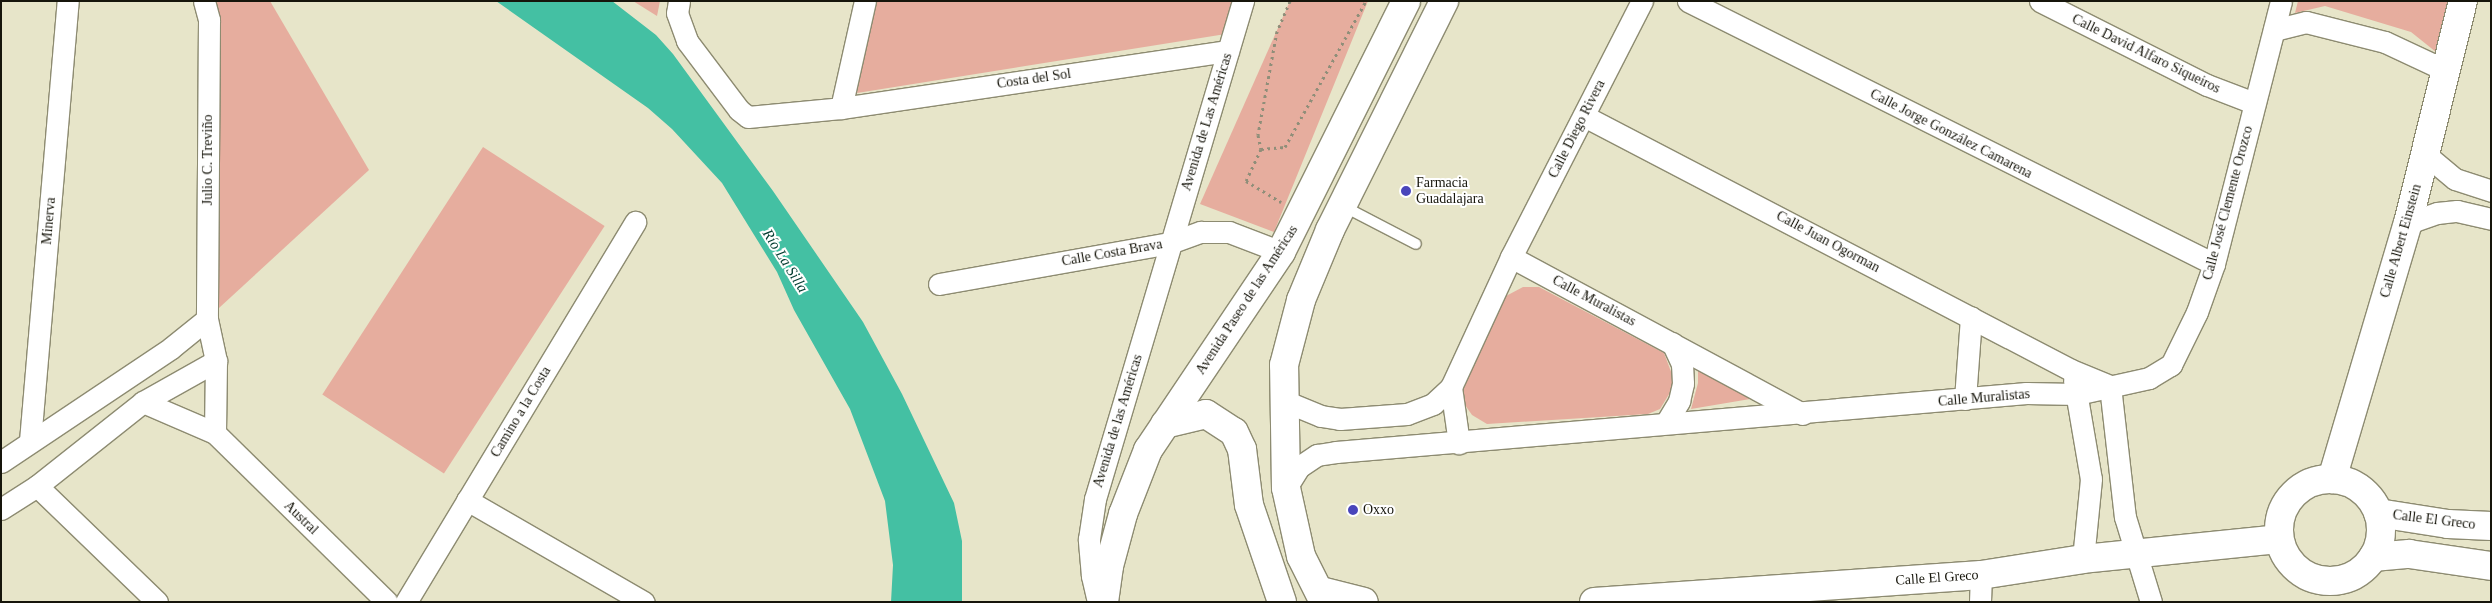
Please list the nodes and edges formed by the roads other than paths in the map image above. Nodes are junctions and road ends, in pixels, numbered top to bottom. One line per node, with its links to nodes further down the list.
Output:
1 (68, 1): 46 (street, Minerva)
2 (204, 1): 32 (street, Julio C. Treviño)
3 (679, 1): 17 (street, Costa del Sol)
4 (865, 1): 17 (street)
5 (1243, 1): 14 (street, Avenida de Las Américas)
6 (1406, 1): 27 (street, Avenida Paseo de las Américas)
7 (1444, 1): 21 (street)
8 (1642, 1): 18 (street, Calle Diego Rivera)
9 (1688, 1): 29 (street, Calle Jorge González Camarena)
10 (2040, 1): 16 (street, Calle David Alfaro Siqueiros)
11 (2281, 1): 13 (street, Calle José Clemente Orozco)
12 (2463, 1): 15 (street, Calle Albert Einstein)
13 (2274, 30): 15 (street); 16 (street, Calle José Clemente Orozco)
14 (1228, 50): 17 (street, Costa del Sol); 25 (street, Avenida de Las Américas)
15 (2445, 70): 19 (street, Calle Albert Einstein)
16 (2254, 103): 29 (street, Calle José Clemente Orozco)
17 (841, 108)
18 (1584, 116): 28 (street, Calle Diego Rivera); 31 (street, Calle Juan Ogorman)
19 (2425, 154): 20 (street); 24 (street, Calle Albert Einstein)
20 (2491, 191)
21 (1342, 206): 26 (lane); 40 (street)
22 (2491, 219): 24 (street)
23 (635, 222): 53 (street, Camino a la Costa)
24 (2408, 223): 50 (street, Calle Albert Einstein)
25 (1170, 243): 27 (street, Calle Costa Brava); 30 (street, Calle Costa Brava); 72 (street, Avenida de las Américas)
26 (1416, 244)
27 (1281, 252): 43 (street, Avenida Paseo de las Américas)
28 (1511, 257): 33 (street, Calle Muralistas); 37 (street)
29 (2214, 264): 36 (street, Calle José Clemente Orozco)
30 (939, 284)
31 (1972, 317): 35 (street, Calle Juan Ogorman); 39 (street)
32 (207, 319): 34 (street, Julio C. Treviño); 46 (street)
33 (1672, 343): 42 (street, Calle Muralistas); 44 (street)
34 (216, 361): 41 (street); 45 (street)
35 (2072, 370): 36 (street, Calle Juan Ogorman); 38 (street)
36 (2110, 386): 38 (street, Calle José Clemente Orozco); 58 (street)
37 (1451, 387): 40 (street); 47 (street)
38 (2077, 394): 39 (street, Calle Muralistas); 61 (street)
39 (1965, 399): 42 (street, Calle Muralistas)
40 (1282, 400): 52 (street)
41 (143, 402): 45 (street, Austral); 51 (street)
42 (1802, 414): 44 (street, Calle Muralistas)
43 (1165, 424): 49 (street); 73 (street, Avenida Paseo de las Américas)
44 (1666, 424): 47 (street, Calle Muralistas)
45 (215, 433): 69 (street, Austral)
46 (30, 441): 48 (street)
47 (1460, 443): 52 (street, Calle Muralistas)
48 (1, 462)
49 (1244, 479): 59 (street); 74 (street)
50 (2332, 479): 55 (street); 57 (street)
51 (37, 486): 54 (street); 68 (street)
52 (1286, 488): 59 (street)
53 (467, 500): 70 (street, Camino a la Costa); 71 (street)
54 (1, 509)
55 (2378, 513): 56 (street, Calle El Greco); 60 (street)
56 (2491, 526)
57 (2279, 539): 58 (street, Calle El Greco); 64 (street)
58 (2138, 554): 61 (street, Calle El Greco); 77 (street)
59 (1301, 556): 66 (street)
60 (2373, 557): 62 (street); 64 (street)
61 (2083, 559): 63 (street, Calle El Greco)
62 (2491, 566)
63 (1980, 588): 65 (street, Calle El Greco)
64 (2327, 591)
65 (1835, 593): 67 (street, Calle El Greco)
66 (1322, 597): 75 (street)
67 (1677, 598): 76 (street, Calle El Greco)
68 (157, 602)
69 (387, 602)
70 (406, 602)
71 (644, 602)
72 (1098, 602)
73 (1104, 602)
74 (1282, 602)
75 (1364, 602)
76 (1594, 602)
77 (2151, 602)

